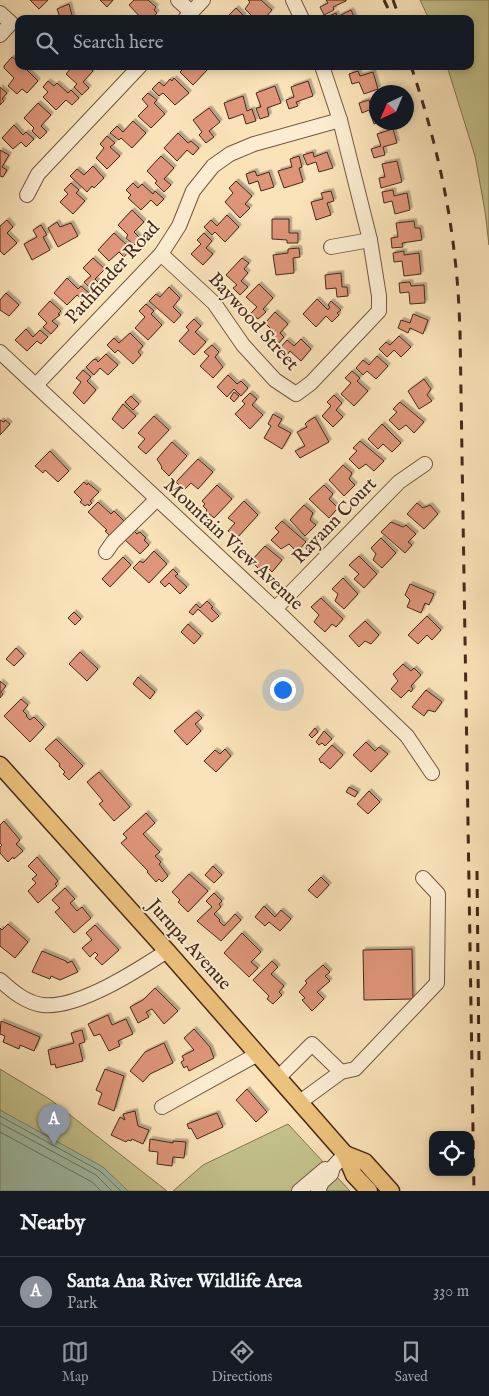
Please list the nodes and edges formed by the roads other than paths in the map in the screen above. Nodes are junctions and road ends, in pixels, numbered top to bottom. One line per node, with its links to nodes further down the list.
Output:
1 (178, 0): 5 (street)
2 (204, 0): 5 (street)
3 (293, 0): 6 (street)
4 (0, 13): 7 (street)
5 (188, 15)
6 (300, 15)
7 (0, 35)
8 (136, 70): 11 (street)
9 (323, 70): 10 (street)
10 (340, 120): 12 (street); 14 (street, Pathfinder Road)
11 (27, 195)
12 (370, 240): 13 (street); 14 (street, Baywood Street)
13 (331, 247)
14 (161, 254): 16 (street, Pathfinder Road)
15 (0, 352): 16 (street, Mountain View Avenue)
16 (36, 385): 18 (street, Mountain View Avenue)
17 (425, 464): 20 (street, Rayann Court)
18 (157, 499): 19 (street); 20 (street, Mountain View Avenue)
19 (106, 552)
20 (275, 610): 22 (street, Mountain View Avenue)
21 (0, 765): 24 (main road, Jurupa Avenue)
22 (432, 773)
23 (423, 878): 27 (street)
24 (168, 951): 25 (street); 26 (main road, Jurupa Avenue)
25 (0, 980)
26 (258, 1054): 28 (main road, Jurupa Avenue); 30 (street)
27 (341, 1072): 28 (street); 29 (street)
28 (278, 1077): 29 (main road, Jurupa Avenue)
29 (300, 1102): 31 (main road, Jurupa Avenue)
30 (162, 1107)
31 (345, 1154): 32 (street); 35 (main road, Jurupa Avenue); 36 (main road, Jurupa Avenue)
32 (333, 1167): 33 (street); 34 (street)
33 (299, 1191)
34 (318, 1191)
35 (368, 1191)
36 (391, 1191)

